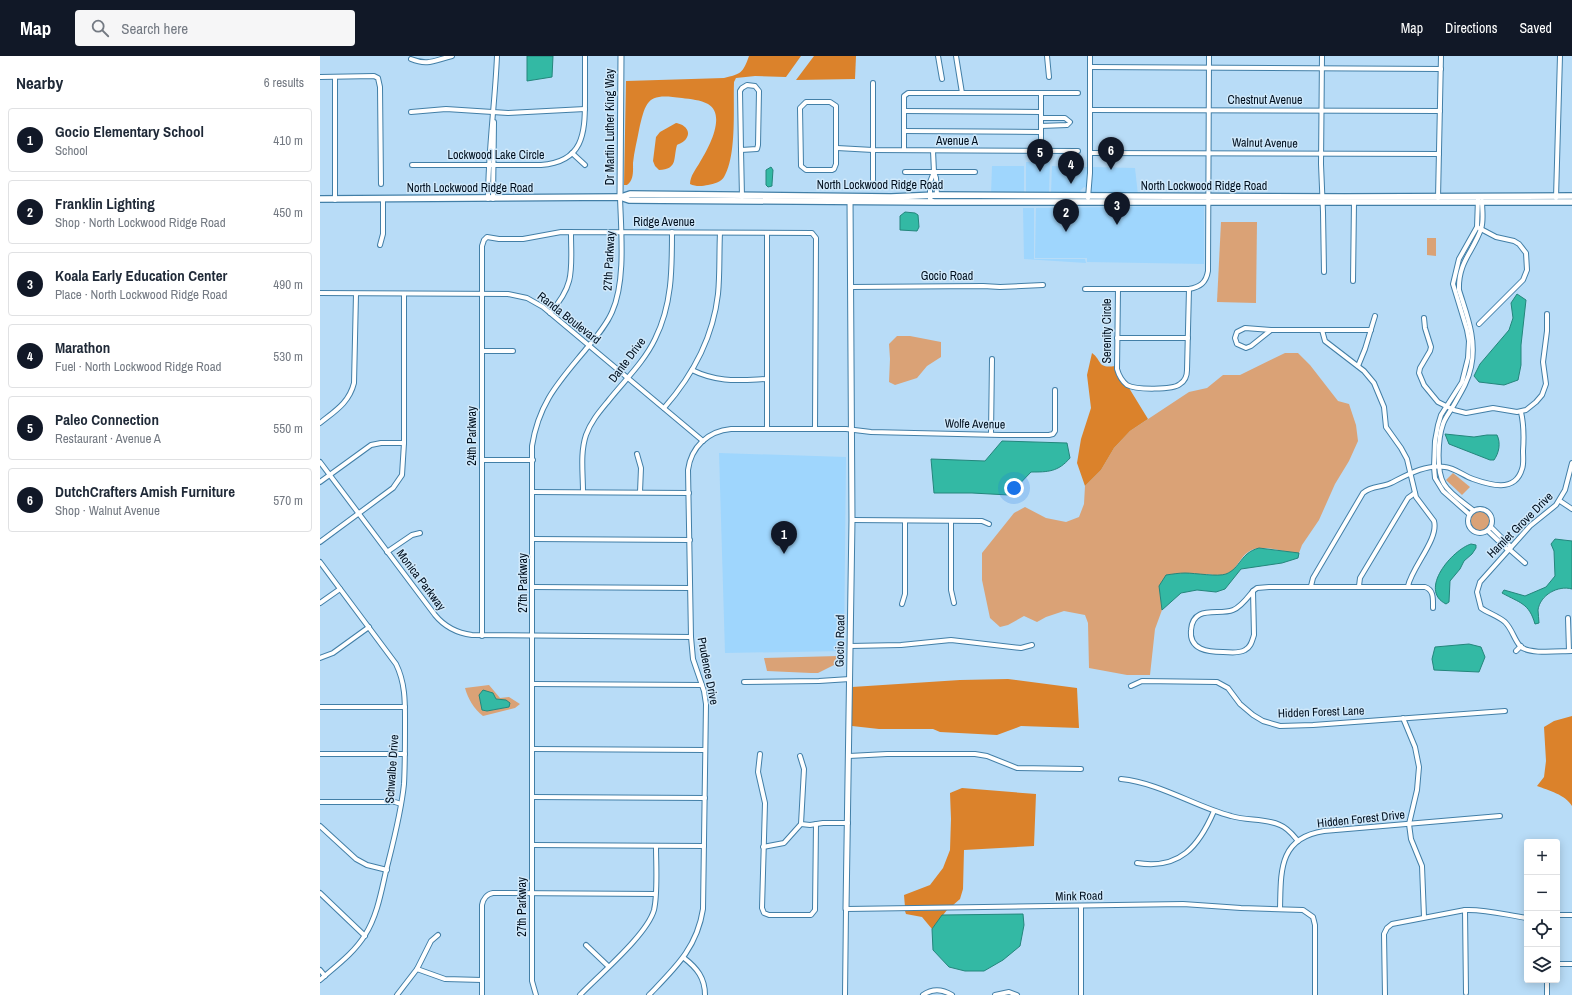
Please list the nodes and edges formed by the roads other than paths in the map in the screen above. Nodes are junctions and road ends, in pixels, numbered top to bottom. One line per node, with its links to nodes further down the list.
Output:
1 (452, 56): 13 (street)
2 (497, 56): 34 (street)
3 (585, 56): 26 (street, Lockwood Lake Circle)
4 (621, 56): 61 (street, Dr Martin Luther King Way)
5 (938, 56): 21 (street)
6 (956, 56): 25 (street)
7 (1047, 56): 20 (street)
8 (1090, 56): 14 (street)
9 (1209, 56): 15 (street)
10 (1322, 56): 16 (street)
11 (1441, 56): 17 (street)
12 (1560, 56): 70 (street)
13 (411, 59)
14 (1091, 67): 15 (street); 27 (street)
15 (1209, 67): 16 (street); 28 (street)
16 (1322, 68): 17 (street); 29 (street)
17 (1441, 69): 31 (street)
18 (320, 77): 19 (street)
19 (335, 77): 59 (street); 71 (street)
20 (1049, 77)
21 (942, 79)
22 (873, 83): 41 (street)
23 (1041, 92): 24 (street); 25 (street); 33 (street)
24 (1078, 92)
25 (962, 93): 30 (street)
26 (585, 109): 34 (street); 46 (street, Lockwood Lake Circle)
27 (1091, 110): 28 (street, Chestnut Avenue); 47 (street)
28 (1209, 110): 29 (street, Chestnut Avenue); 48 (street)
29 (1322, 110): 31 (street, Chestnut Avenue); 49 (street)
30 (904, 111): 33 (street); 37 (street)
31 (1440, 111): 50 (street)
32 (411, 112): 34 (street)
33 (1041, 112): 35 (street)
34 (494, 115): 52 (street); 53 (street)
35 (1041, 118): 36 (street); 36 (street)
36 (1041, 126): 38 (street)
37 (904, 131): 38 (street); 42 (street)
38 (1041, 132): 44 (street)
39 (837, 148): 39 (street); 41 (street, Avenue A)
40 (741, 150): 40 (street); 63 (street)
41 (873, 150): 42 (street, Avenue A); 58 (street)
42 (904, 150): 43 (street, Avenue A)
43 (933, 151): 44 (street, Avenue A); 56 (street)
44 (1042, 151): 45 (street, Avenue A)
45 (1078, 151)
46 (572, 153): 53 (street, Lockwood Lake Circle); 54 (street)
47 (1090, 153): 48 (street, Walnut Avenue); 68 (street)
48 (1208, 153): 49 (street, Walnut Avenue); 72 (street)
49 (1321, 154): 50 (street, Walnut Avenue); 73 (street)
50 (1439, 154): 74 (street)
51 (412, 165): 52 (street, Lockwood Lake Circle)
52 (488, 165): 53 (street, Lockwood Lake Circle); 62 (street)
53 (494, 165): 62 (street)
54 (585, 165)
55 (905, 172): 56 (street)
56 (934, 172): 57 (street); 64 (street)
57 (975, 172)
58 (873, 182)
59 (381, 184)
60 (1572, 196): 70 (main road, North Lockwood Ridge Road)
61 (620, 197): 62 (main road, North Lockwood Ridge Road); 63 (main road, North Lockwood Ridge Road); 79 (street, 27th Parkway)
62 (491, 198): 66 (main road, North Lockwood Ridge Road)
63 (742, 198): 67 (main road, North Lockwood Ridge Road)
64 (933, 198): 67 (main road, North Lockwood Ridge Road); 67 (main road, North Lockwood Ridge Road); 68 (main road, North Lockwood Ridge Road)
65 (320, 199): 71 (main road, North Lockwood Ridge Road)
66 (383, 199): 71 (main road, North Lockwood Ridge Road); 84 (street)
67 (850, 199): 88 (street, Gocio Road)
68 (1088, 199): 72 (main road, North Lockwood Ridge Road)
69 (1480, 199): 70 (main road, North Lockwood Ridge Road); 74 (main road, North Lockwood Ridge Road); 77 (street)
70 (1556, 199): 76 (main road, North Lockwood Ridge Road)
71 (335, 200)
72 (1208, 200): 73 (main road, North Lockwood Ridge Road); 91 (street)
73 (1322, 200): 74 (main road, North Lockwood Ridge Road); 75 (main road, North Lockwood Ridge Road); 85 (street)
74 (1438, 200): 75 (main road, North Lockwood Ridge Road)
75 (1354, 202): 86 (street)
76 (1572, 202)
77 (1479, 228): 100 (street); 115 (street)
78 (572, 232): 79 (street, Ridge Avenue); 83 (street, Ridge Avenue); 96 (street)
79 (621, 232): 80 (street, Ridge Avenue); 106 (street, 27th Parkway)
80 (672, 232): 81 (street, Ridge Avenue); 112 (street, Dante Drive)
81 (720, 233): 82 (street, Ridge Avenue); 111 (street)
82 (767, 233): 113 (street); 120 (street, Ridge Avenue)
83 (487, 238): 95 (street, 24th Parkway)
84 (380, 245)
85 (1324, 272)
86 (1353, 281)
87 (1043, 285): 88 (street, Gocio Road)
88 (851, 287): 121 (street, Gocio Road)
89 (1085, 289): 90 (street)
90 (1118, 289): 91 (street); 104 (street, Serenity Circle)
91 (1189, 289): 105 (street, Serenity Circle)
92 (320, 293): 93 (street, Randa Boulevard)
93 (356, 294): 94 (street, Randa Boulevard); 118 (street)
94 (404, 294): 95 (street, Randa Boulevard); 124 (street)
95 (482, 294): 96 (street, Randa Boulevard); 107 (street, 24th Parkway)
96 (550, 313): 106 (street, Randa Boulevard)
97 (1547, 314): 117 (street)
98 (1375, 316): 103 (street)
99 (1424, 318): 115 (street)
100 (1479, 324)
101 (1271, 330): 101 (street); 102 (street)
102 (1322, 330): 103 (street); 110 (street)
103 (1371, 330): 110 (street)
104 (1117, 338): 105 (street); 105 (street, Serenity Circle)
105 (1188, 338)
106 (589, 345): 112 (street, Randa Boulevard); 127 (street, 27th Parkway)
107 (482, 351): 108 (street); 126 (street, 24th Parkway)
108 (513, 351)
109 (992, 359): 122 (street)
110 (1358, 366): 132 (street)
111 (692, 370): 113 (street); 116 (street)
112 (628, 378): 116 (street, Randa Boulevard); 137 (street, Dante Drive)
113 (768, 379): 119 (street)
114 (1055, 390): 122 (street, Wolfe Avenue)
115 (1449, 407): 117 (street); 130 (street); 131 (street)
116 (664, 408): 123 (street, Randa Boulevard)
117 (1521, 412): 130 (street)
118 (320, 423)
119 (767, 428): 120 (street, Prudence Drive); 123 (street, Prudence Drive)
120 (815, 429): 121 (street, Prudence Drive)
121 (852, 430): 122 (street, Wolfe Avenue); 146 (street, Gocio Road)
122 (990, 434)
123 (703, 441): 139 (street, Prudence Drive)
124 (404, 443): 133 (street); 144 (street)
125 (637, 454): 138 (street)
126 (482, 460): 127 (street); 175 (street, 24th Parkway)
127 (532, 460): 136 (street, 27th Parkway)
128 (320, 462): 133 (street, Monica Parkway)
129 (1572, 463): 141 (street, Hamlet Grove Drive)
130 (1439, 466): 131 (street); 135 (street)
131 (1434, 467): 132 (street); 135 (street)
132 (1410, 472): 140 (street); 160 (street)
133 (330, 474): 134 (street); 144 (street, Monica Parkway)
134 (320, 482)
135 (1445, 489): 143 (street); 145 (street)
136 (533, 492): 137 (street); 153 (street, 27th Parkway)
137 (583, 492): 138 (street)
138 (640, 492): 139 (street)
139 (689, 493): 154 (street, Prudence Drive)
140 (1415, 493): 161 (street); 162 (street)
141 (1560, 500): 142 (street); 156 (street, Hamlet Grove Drive)
142 (1572, 509)
143 (1473, 510): 145 (street); 150 (street)
144 (358, 514): 155 (street); 157 (street, Monica Parkway)
145 (1469, 514): 151 (street)
146 (852, 520): 148 (street); 179 (street, Gocio Road)
147 (951, 520): 148 (street); 149 (street); 168 (street)
148 (906, 521): 169 (street)
149 (989, 524)
150 (1491, 527): 151 (street); 156 (street)
151 (1488, 531): 156 (street)
152 (420, 533): 157 (street)
153 (532, 539): 154 (street); 163 (street, 27th Parkway)
154 (690, 540): 164 (street, Prudence Drive)
155 (320, 542)
156 (1510, 549): 159 (street); 171 (street, Hamlet Grove Drive)
157 (387, 552): 175 (street, Monica Parkway)
158 (320, 562): 165 (street, Schwalbe Drive)
159 (1525, 562)
160 (1311, 586): 161 (street); 166 (street)
161 (1359, 586): 162 (street)
162 (1408, 586): 170 (street)
163 (533, 587): 164 (street); 176 (street, 27th Parkway)
164 (690, 588): 177 (street, Prudence Drive)
165 (340, 589): 167 (street); 174 (street, Schwalbe Drive)
166 (1253, 591): 166 (street)
167 (320, 603)
168 (954, 603)
169 (902, 604)
170 (1434, 608)
171 (1481, 608): 172 (street); 180 (street)
172 (1477, 612)
173 (1568, 618): 182 (street)
174 (369, 626): 183 (street); 190 (street, Schwalbe Drive)
175 (482, 636): 176 (street, Monica Parkway)
176 (533, 636): 177 (street, Monica Parkway); 186 (street, 27th Parkway)
177 (691, 637): 187 (street, Prudence Drive)
178 (1032, 645): 179 (street)
179 (850, 646): 184 (street, Gocio Road)
180 (1520, 646): 181 (street); 182 (street)
181 (1516, 651)
182 (1570, 651)
183 (320, 658)
184 (850, 679): 185 (street); 199 (street, Gocio Road)
185 (744, 682)
186 (532, 684): 187 (street); 193 (street, 27th Parkway)
187 (702, 685): 194 (street, Prudence Drive)
188 (1131, 686): 192 (street, Hidden Forest Lane)
189 (320, 707): 190 (street)
190 (405, 707): 196 (street, Schwalbe Drive)
191 (1505, 711): 192 (street, Hidden Forest Lane)
192 (1404, 718): 211 (street)
193 (532, 749): 194 (street); 202 (street, 27th Parkway)
194 (705, 750): 203 (street, Prudence Drive)
195 (320, 754): 196 (street)
196 (405, 754): 205 (street, Schwalbe Drive)
197 (760, 754): 217 (street)
198 (800, 756): 209 (street)
199 (849, 756): 200 (street); 208 (street, Gocio Road)
200 (1081, 769)
201 (1121, 779): 206 (street)
202 (532, 797): 203 (street); 214 (street, 27th Parkway)
203 (705, 798): 216 (street, Prudence Drive)
204 (320, 802): 205 (street)
205 (401, 804): 219 (street, Schwalbe Drive)
206 (1214, 811): 213 (street); 218 (street)
207 (1500, 816): 211 (street, Hidden Forest Drive)
208 (848, 823): 210 (street); 224 (street, Gocio Road)
209 (802, 824): 210 (street); 217 (street)
210 (816, 824): 217 (street)
211 (1409, 824): 213 (street, Hidden Forest Drive); 230 (street)
212 (320, 826): 219 (street)
213 (1298, 841): 225 (street, Hidden Forest Drive)
214 (532, 845): 215 (street); 220 (street, 27th Parkway)
215 (656, 846): 216 (street); 222 (street)
216 (704, 846): 234 (street, Prudence Drive)
217 (763, 847)
218 (1137, 863)
219 (386, 870): 232 (street, Schwalbe Drive)
220 (532, 892): 222 (street); 242 (street); 247 (street, 27th Parkway)
221 (320, 893): 232 (street)
222 (655, 894): 237 (street)
223 (1081, 906): 224 (street, Mink Road); 225 (street, Mink Road); 256 (street)
224 (846, 909): 251 (street, Gocio Road)
225 (1280, 909): 257 (street, Mink Road)
226 (1465, 910): 229 (street); 230 (street); 244 (street)
227 (1560, 915): 228 (street)
228 (1572, 915)
229 (1524, 917)
230 (1424, 918): 258 (street)
231 (438, 935): 238 (street)
232 (365, 936): 240 (street, Schwalbe Drive)
233 (586, 945): 237 (street)
234 (684, 958): 249 (street, Prudence Drive); 250 (street)
235 (1560, 964): 236 (street)
236 (1572, 964)
237 (608, 966): 248 (street)
238 (417, 969): 242 (street); 245 (street)
239 (320, 970): 240 (street)
240 (325, 976): 241 (street, Schwalbe Drive)
241 (320, 980)
242 (482, 980): 246 (street)
243 (1547, 983): 259 (street)
244 (1466, 993)
245 (397, 995)
246 (482, 995)
247 (536, 995)
248 (580, 995)
249 (649, 995)
250 (705, 995)
251 (845, 995)
252 (923, 995): 253 (street)
253 (952, 995)
254 (995, 995): 255 (street)
255 (1017, 995)
256 (1081, 995)
257 (1315, 995)
258 (1385, 995)
259 (1548, 995)

